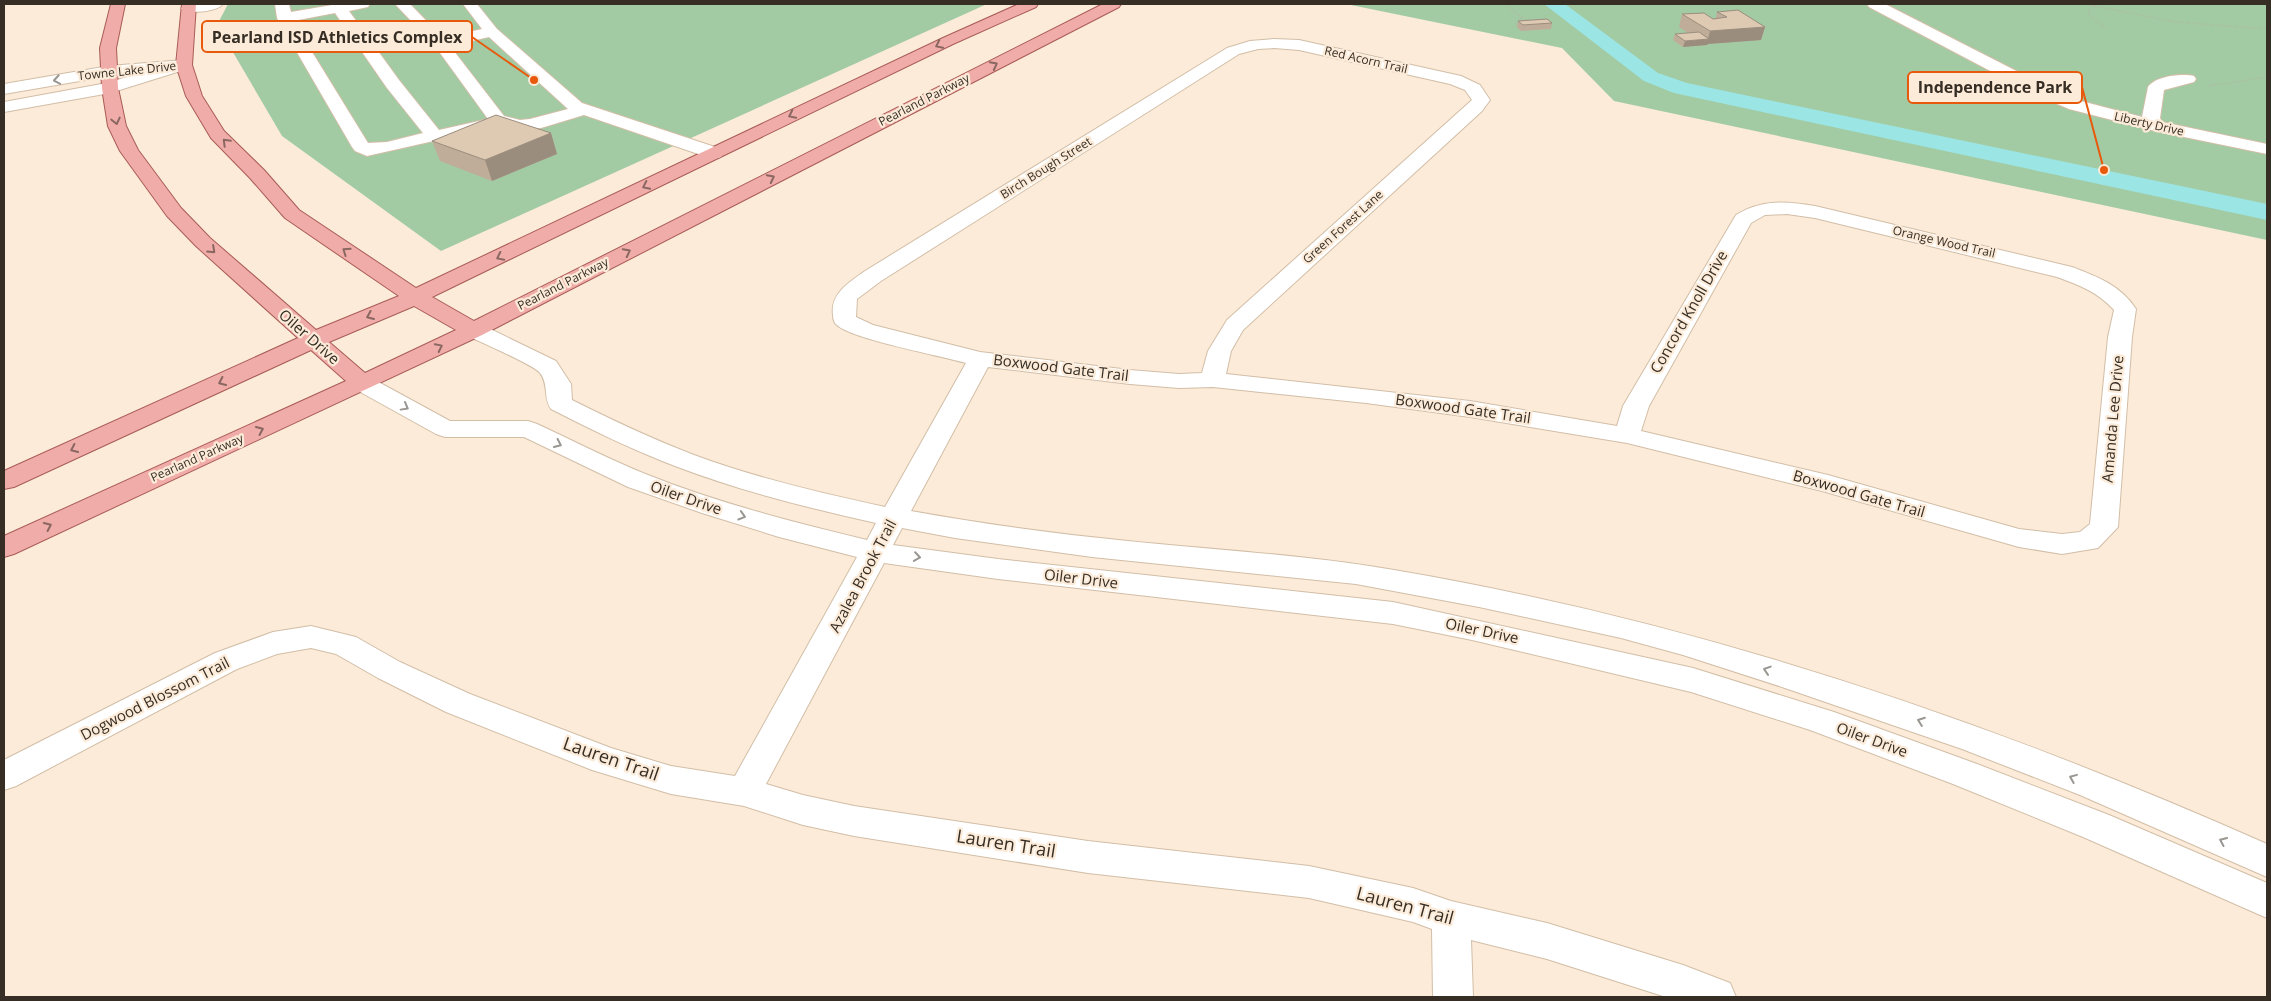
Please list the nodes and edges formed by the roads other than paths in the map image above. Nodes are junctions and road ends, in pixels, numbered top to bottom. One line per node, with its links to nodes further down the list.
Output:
1 (118, 4): 16 (main road, Oiler Drive)
2 (216, 4): 9 (street)
3 (362, 4): 10 (street)
4 (402, 4): 13 (street)
5 (470, 4): 12 (street)
6 (1031, 4): 26 (main road, one-way to 26)
7 (1114, 4): 31 (main road, Pearland Parkway, one-way to 7)
8 (1874, 4): 23 (street, Liberty Drive)
9 (188, 6): 15 (main road)
10 (339, 8): 11 (street); 24 (street)
11 (283, 11): 24 (street)
12 (492, 32): 13 (street); 21 (street)
13 (440, 43): 22 (street)
14 (1261, 44): 18 (street, Red Acorn Trail); 30 (street, Birch Bough Street)
15 (184, 65): 16 (street, Towne Lake Drive); 29 (main road, one-way to 15)
16 (110, 79): 19 (street, Towne Lake Drive, one-way to 19); 20 (street, Towne Lake Drive); 32 (main road, Oiler Drive, one-way to 32)
17 (2188, 79): 23 (street)
18 (1470, 86): 34 (street, Green Forest Lane)
19 (4, 89)
20 (4, 107)
21 (583, 110): 22 (street); 26 (street)
22 (501, 121): 24 (street)
23 (2155, 126): 25 (street, Liberty Drive)
24 (435, 136)
25 (2267, 149)
26 (714, 153): 29 (main road, one-way to 29)
27 (1771, 208): 28 (street, Orange Wood Trail); 36 (street, Concord Knoll Drive)
28 (2112, 295): 39 (street, Amanda Lee Drive)
29 (416, 297): 31 (main road); 32 (main road, one-way to 32)
30 (842, 308): 33 (street, Boxwood Gate Trail)
31 (474, 330): 35 (main road, Pearland Parkway, one-way to 31); 38 (street)
32 (313, 340): 35 (main road, Oiler Drive); 37 (main road, one-way to 37)
33 (980, 358): 34 (street, Boxwood Gate Trail); 38 (street, Azalea Brook Trail)
34 (1214, 380): 36 (street, Boxwood Gate Trail)
35 (362, 383): 40 (main road, Pearland Parkway, one-way to 35); 41 (street, Oiler Drive, one-way to 41)
36 (1627, 435): 39 (street, Boxwood Gate Trail)
37 (4, 481)
38 (894, 518): 41 (street, Azalea Brook Trail); 45 (street, one-way to 38)
39 (2088, 541)
40 (4, 547)
41 (877, 552): 44 (street, Azalea Brook Trail); 46 (street, Oiler Drive, one-way to 46)
42 (311, 637): 43 (street, Dogwood Blossom Trail); 44 (street, Lauren Trail)
43 (4, 776)
44 (744, 792): 47 (street, Lauren Trail)
45 (2267, 861)
46 (2267, 901)
47 (1451, 918): 48 (street); 49 (street, Lauren Trail)
48 (1452, 997)
49 (1716, 997)

